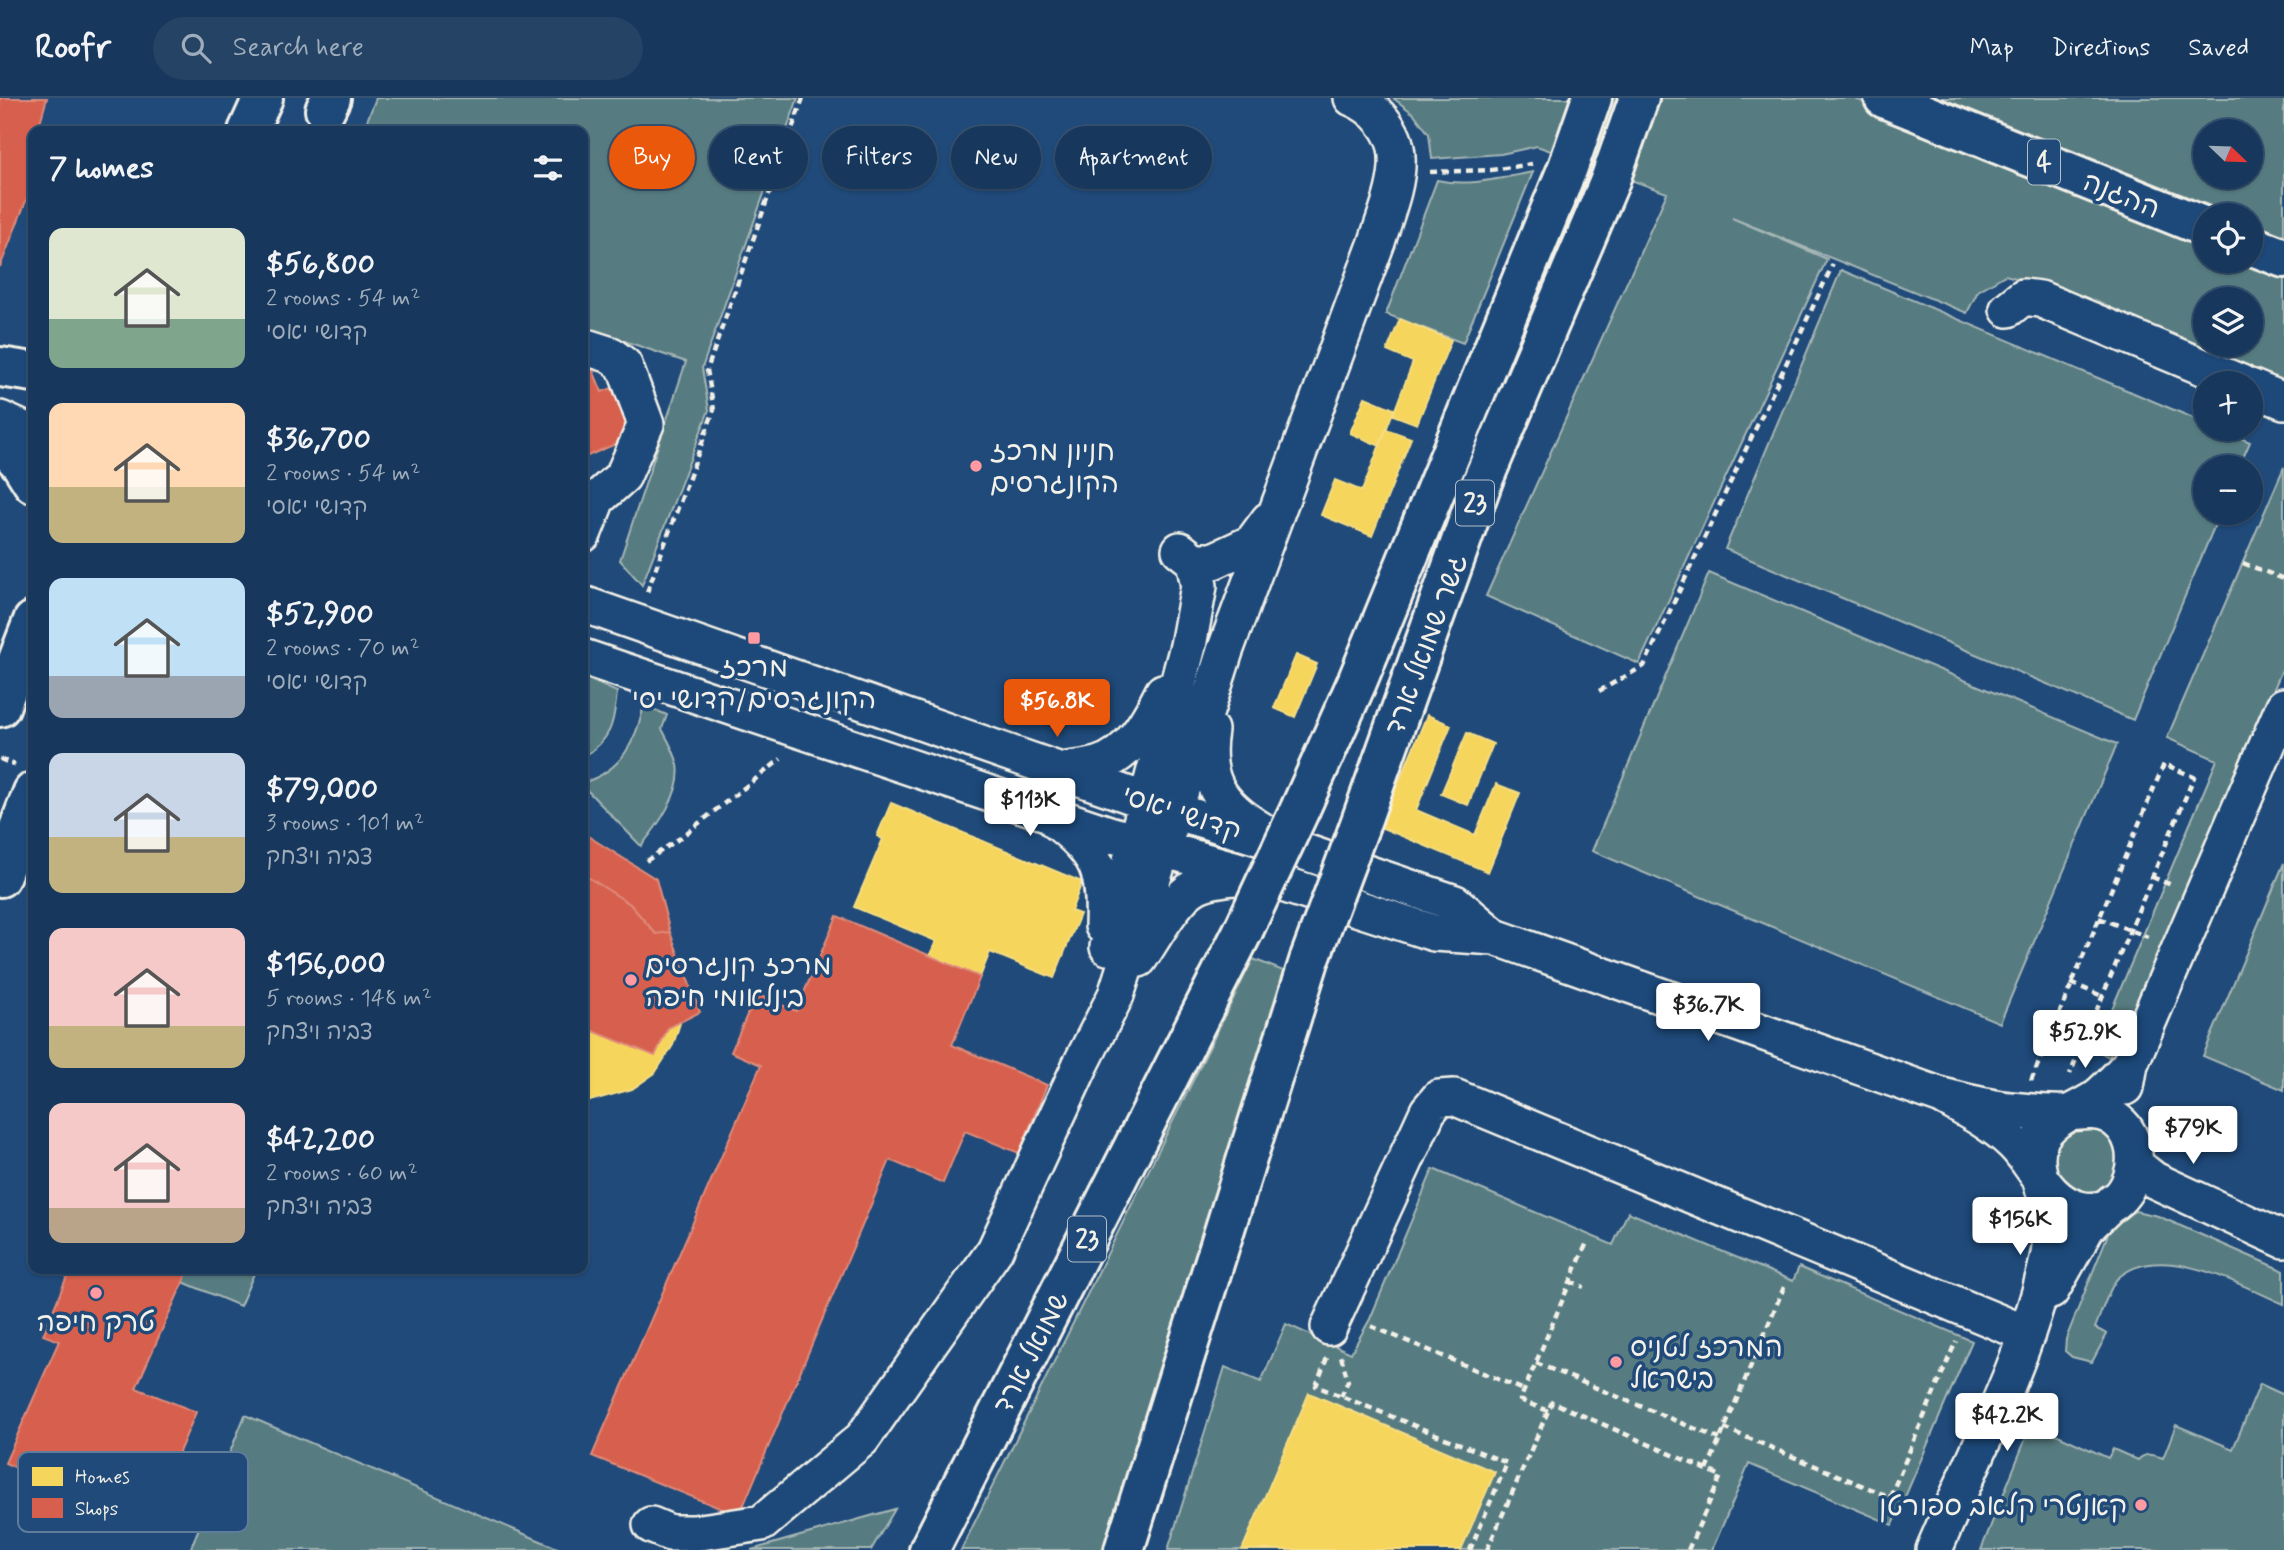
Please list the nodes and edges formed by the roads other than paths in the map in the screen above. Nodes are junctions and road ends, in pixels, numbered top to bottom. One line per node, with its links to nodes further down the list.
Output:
1 (1352, 98): 21 (street)
2 (1592, 98): 37 (main road, גשר שמואל ארד / 23, bridge)
3 (1639, 98): 51 (main road, גשר שמואל ארד / 23, bridge)
4 (1884, 98): 5 (main road, ההגנה / 4)
5 (2193, 222)
6 (2263, 250): 7 (main road)
7 (2284, 258)
8 (2007, 309): 12 (street)
9 (588, 348): 20 (street)
10 (0, 367): 11 (main road); 13 (street)
11 (28, 371)
12 (2212, 371)
13 (28, 379)
14 (2263, 392): 15 (street)
15 (2284, 401)
16 (0, 419): 17 (street)
17 (28, 432)
18 (0, 440): 19 (main road)
19 (28, 475)
20 (590, 496)
21 (1278, 509): 24 (street); 25 (street)
22 (588, 606): 29 (street, קדושי יאסי)
23 (28, 634): 28 (main road)
24 (1188, 646): 29 (street); 31 (street)
25 (1225, 651): 31 (street); 34 (street)
26 (588, 659): 32 (street, קדושי יאסי)
27 (2284, 706): 40 (street)
28 (0, 707)
29 (1063, 771): 31 (street, קדושי יאסי)
30 (28, 805): 36 (main road)
31 (1160, 806): 33 (street); 34 (street, קדושי יאסי)
32 (1048, 815): 33 (street, קדושי יאסי); 39 (street)
33 (1148, 845): 35 (street, קדושי יאסי); 39 (street)
34 (1284, 845): 38 (street, קדושי יאסי)
35 (1255, 875): 38 (street, קדושי יאסי); 39 (street)
36 (0, 877)
37 (1244, 929): 50 (main road, שמואל ארד / 23)
38 (1495, 937): 41 (street, קדושי יאסי)
39 (1106, 992): 49 (street)
40 (2130, 1064): 42 (street); 43 (street)
41 (1942, 1096): 42 (street, קדושי יאסי); 44 (street, קדושי יאסי)
42 (2070, 1113): 43 (street); 44 (street)
43 (2134, 1153): 45 (street); 46 (street)
44 (2040, 1179): 45 (street); 48 (street)
45 (2114, 1201): 48 (street)
46 (2284, 1240)
47 (1329, 1327): 48 (street)
48 (2027, 1334): 52 (street)
49 (651, 1525)
50 (929, 1550)
51 (1124, 1550)
52 (1934, 1550)

